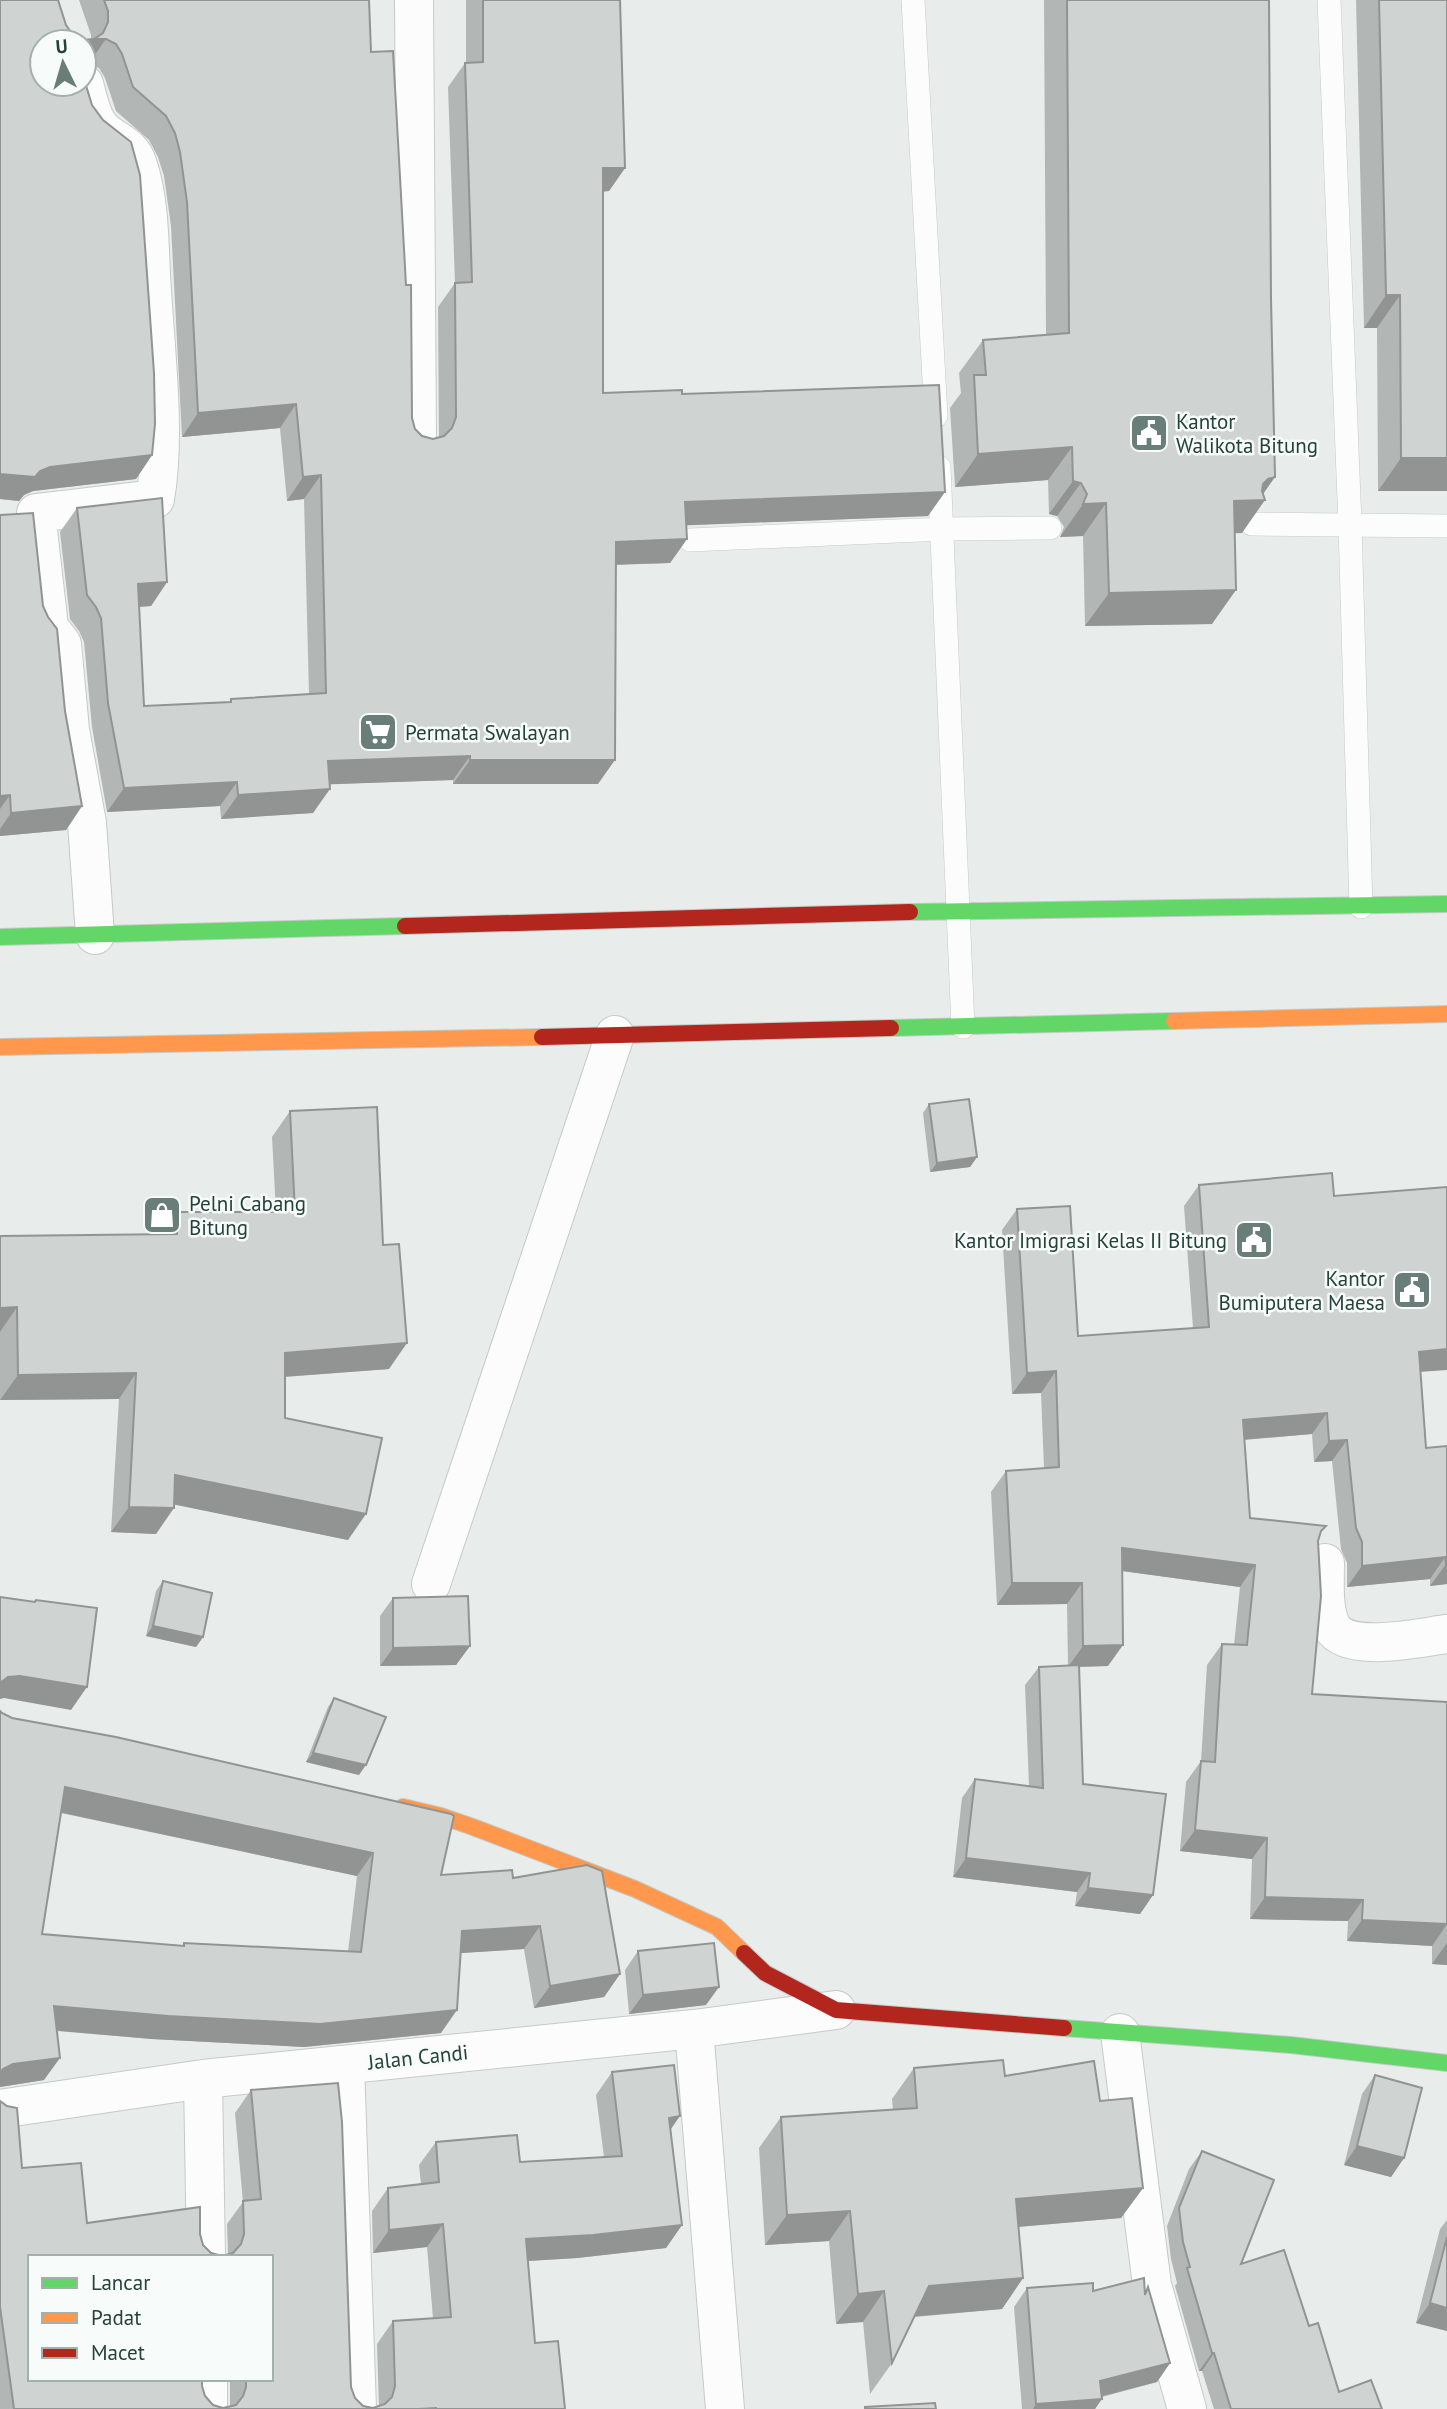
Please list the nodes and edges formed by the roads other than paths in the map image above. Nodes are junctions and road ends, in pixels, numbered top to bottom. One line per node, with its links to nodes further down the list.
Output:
1 (414, 0): 5 (street)
2 (913, 0): 10 (lane)
3 (1329, 0): 7 (lane)
4 (88, 98): 15 (street)
5 (417, 441)
6 (1252, 524): 7 (lane)
7 (1350, 524): 8 (lane); 13 (lane)
8 (1447, 526)
9 (1050, 528): 10 (lane)
10 (943, 529): 11 (lane); 14 (lane)
11 (690, 540)
12 (1447, 904): 13 (main road)
13 (1362, 907): 14 (main road)
14 (957, 911): 15 (main road); 18 (lane)
15 (95, 935): 16 (main road)
16 (0, 937)
17 (1447, 1014): 18 (main road)
18 (963, 1027): 19 (main road)
19 (615, 1035): 20 (main road); 22 (street)
20 (0, 1046)
21 (1325, 1563): 23 (street)
22 (431, 1584)
23 (1447, 1634)
24 (387, 1803): 25 (main road)
25 (836, 2010): 26 (street, Jalan Candi); 27 (main road)
26 (694, 2029): 29 (street, Jalan Candi); 36 (street)
27 (1120, 2033): 28 (main road); 37 (street)
28 (1447, 2063)
29 (345, 2065): 30 (street, Jalan Candi); 35 (street)
30 (203, 2079): 31 (street, Jalan Candi); 32 (street)
31 (0, 2109)
32 (206, 2255)
33 (208, 2381): 34 (street)
34 (208, 2409)
35 (357, 2409)
36 (725, 2409)
37 (1186, 2409)

